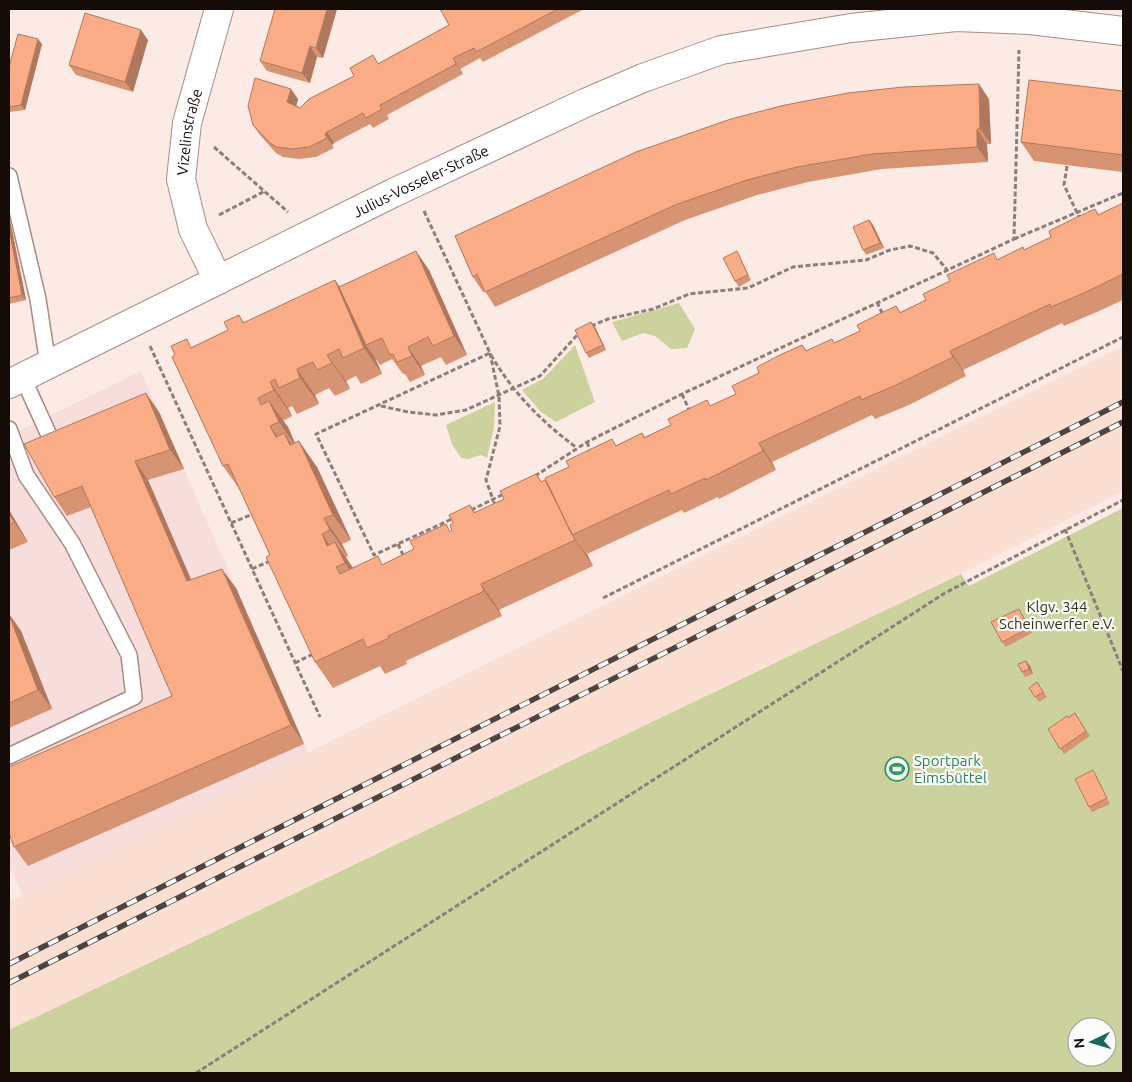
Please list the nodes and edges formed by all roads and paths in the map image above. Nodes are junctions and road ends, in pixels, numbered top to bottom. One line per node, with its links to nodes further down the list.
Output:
1 (219, 9): 4 (street, Vizelinstraße)
2 (1027, 16): 3 (street, Julius-Vosseler-Straße); 7 (street, Julius-Vosseler-Straße); 14 (path)
3 (1123, 31)
4 (187, 123): 8 (path); 12 (street, Vizelinstraße)
5 (1067, 166): 10 (path)
6 (9, 176): 26 (lane)
7 (412, 185): 13 (street, Julius-Vosseler-Straße); 24 (path)
8 (265, 191): 12 (path); 13 (path)
9 (1123, 194): 10 (path)
10 (1077, 212): 11 (path); 14 (path)
11 (1081, 220)
12 (193, 230): 16 (street, Vizelinstraße)
13 (313, 233): 16 (street, Julius-Vosseler-Straße)
14 (1014, 239): 15 (path)
15 (948, 271): 17 (path); 20 (path)
16 (218, 280): 19 (street, Julius-Vosseler-Straße)
17 (877, 302): 18 (path); 23 (path)
18 (885, 318)
19 (138, 320): 26 (street, Julius-Vosseler-Straße); 46 (path)
20 (590, 326)
21 (582, 330): 28 (path)
22 (1123, 337): 52 (path)
23 (781, 347): 25 (path); 29 (path)
24 (490, 353): 28 (path); 30 (path); 31 (path)
25 (784, 354)
26 (48, 365): 27 (street, Julius-Vosseler-Straße)
27 (16, 381): 35 (lane)
28 (514, 390): 30 (path); 36 (path)
29 (682, 394): 32 (path); 34 (path)
30 (499, 396): 31 (path); 40 (path)
31 (380, 406): 48 (path)
32 (694, 421)
33 (9, 429): 57 (lane)
34 (586, 442): 36 (path); 37 (path)
35 (53, 444)
36 (576, 448): 38 (path)
37 (593, 456)
38 (532, 478)
39 (508, 492): 40 (path)
40 (493, 500): 43 (path); 45 (path)
41 (1123, 500): 47 (path)
42 (256, 512): 46 (path)
43 (467, 512)
44 (458, 516): 48 (path)
45 (500, 516)
46 (231, 523): 51 (path)
47 (1065, 529): 55 (path); 58 (path)
48 (398, 544): 50 (path)
49 (277, 558): 51 (path)
50 (405, 559)
51 (252, 570): 54 (path)
52 (603, 598)
53 (316, 653): 54 (path)
54 (295, 663): 56 (path)
55 (1123, 671)
56 (320, 718)
57 (9, 756)
58 (196, 1073)

